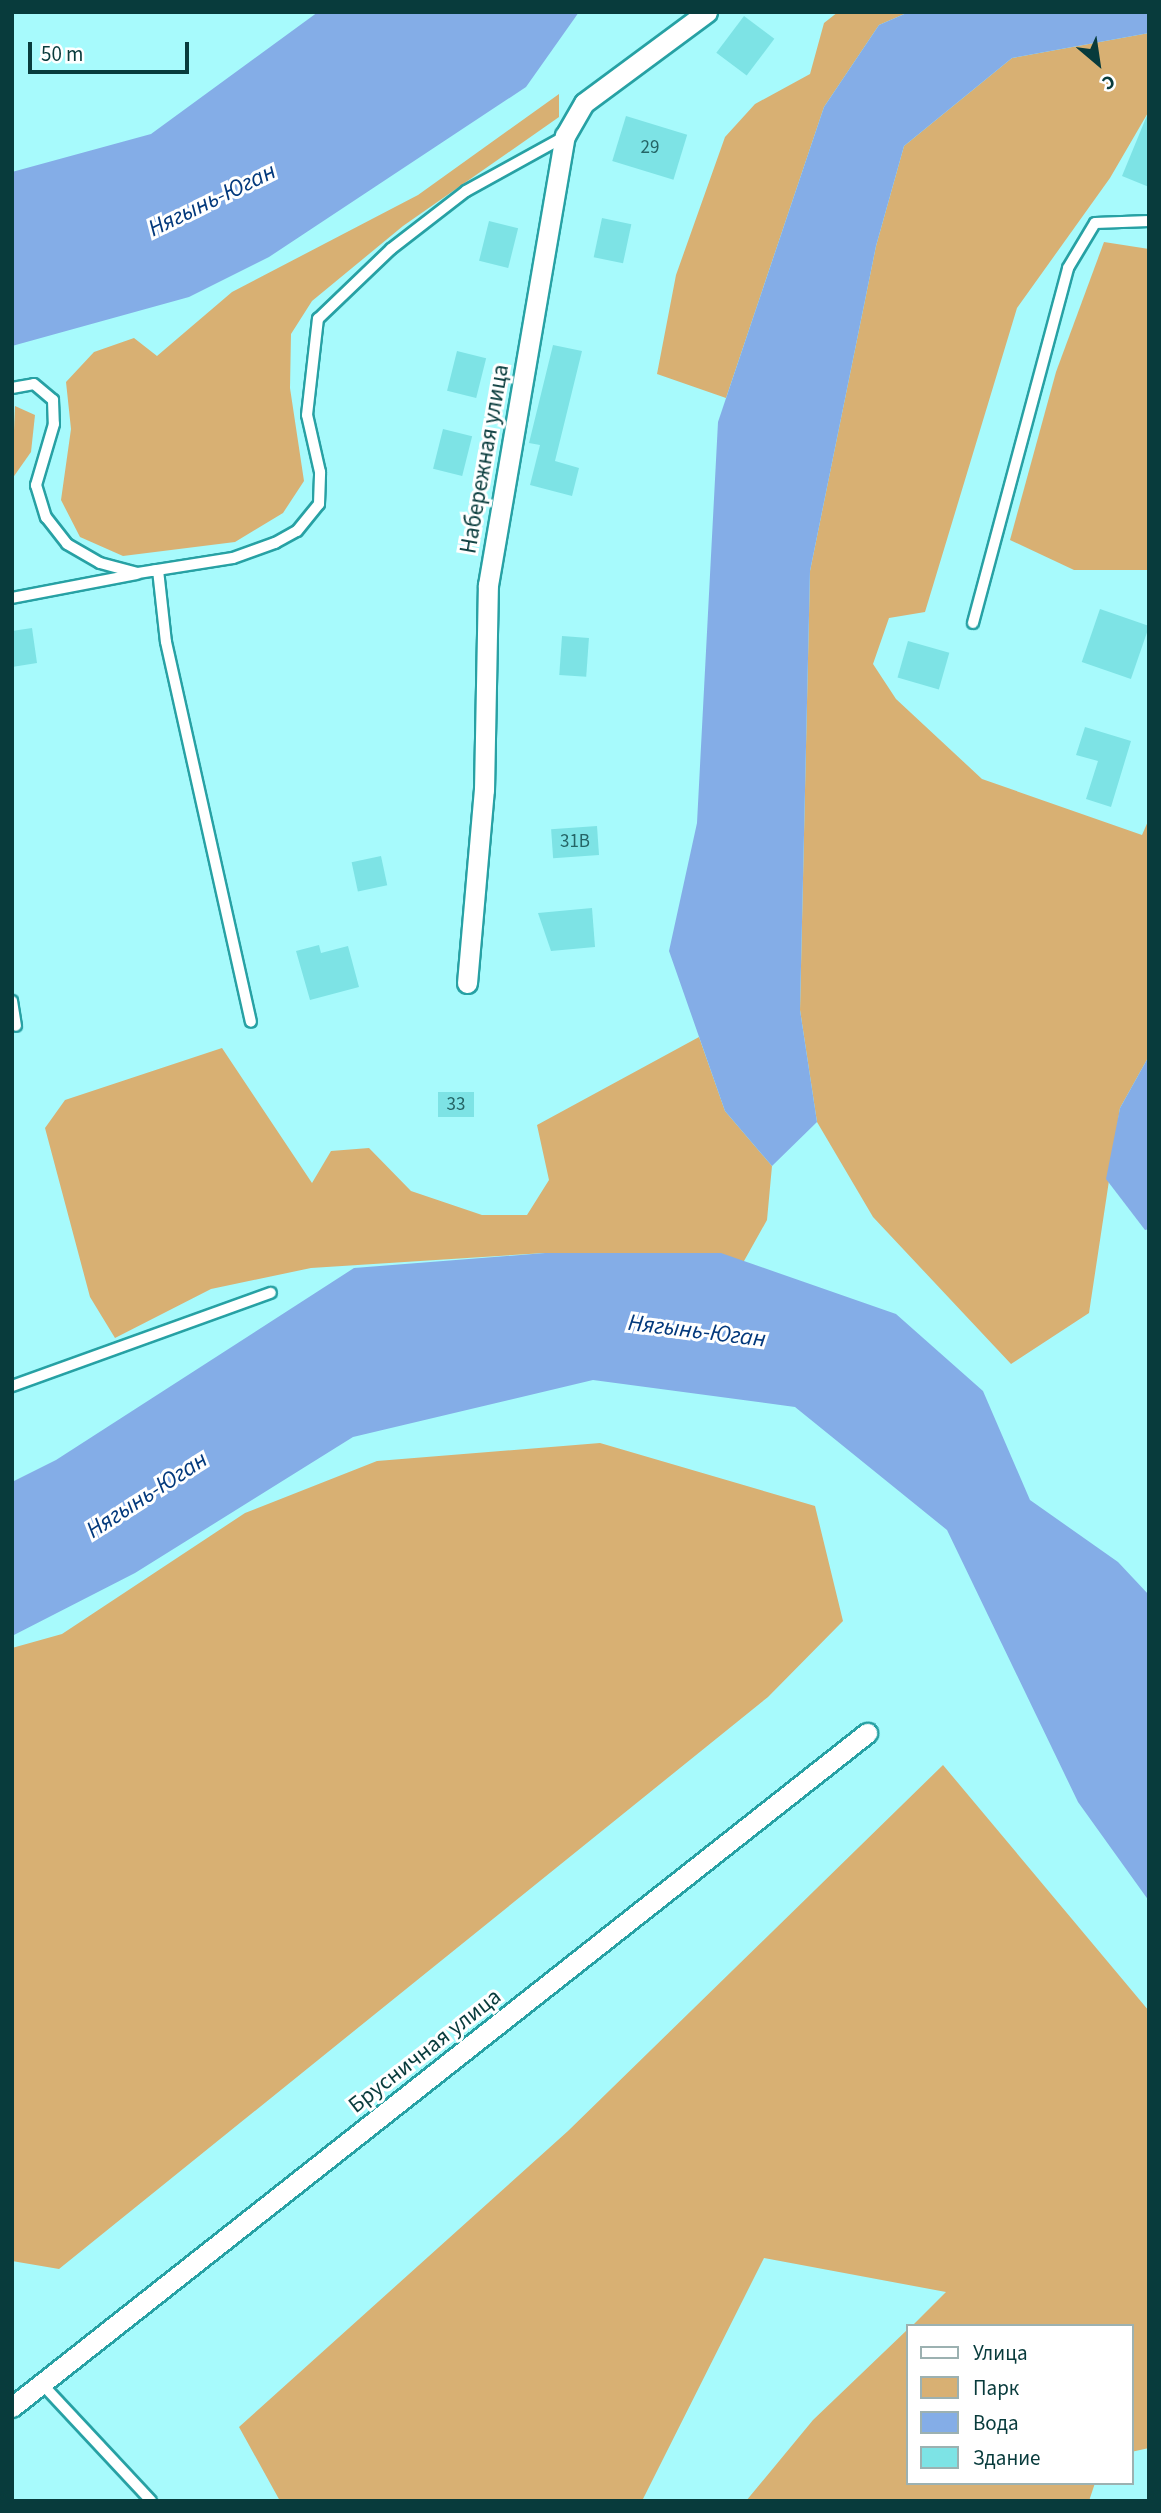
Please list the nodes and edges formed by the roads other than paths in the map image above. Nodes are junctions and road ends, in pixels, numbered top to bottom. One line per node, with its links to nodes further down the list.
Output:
1 (707, 12): 2 (street, Набережная улица)
2 (565, 136): 5 (lane); 8 (street, Набережная улица)
3 (1149, 222): 7 (lane)
4 (12, 388): 5 (lane)
5 (158, 570): 6 (lane); 10 (lane)
6 (12, 598)
7 (973, 623)
8 (467, 982)
9 (12, 1001): 11 (lane)
10 (251, 1022)
11 (16, 1026)
12 (271, 1293): 13 (lane)
13 (12, 1386)
14 (867, 1733): 15 (street, Брусничная улица)
15 (43, 2385): 16 (street, Брусничная улица); 17 (lane)
16 (12, 2407)
17 (151, 2501)

